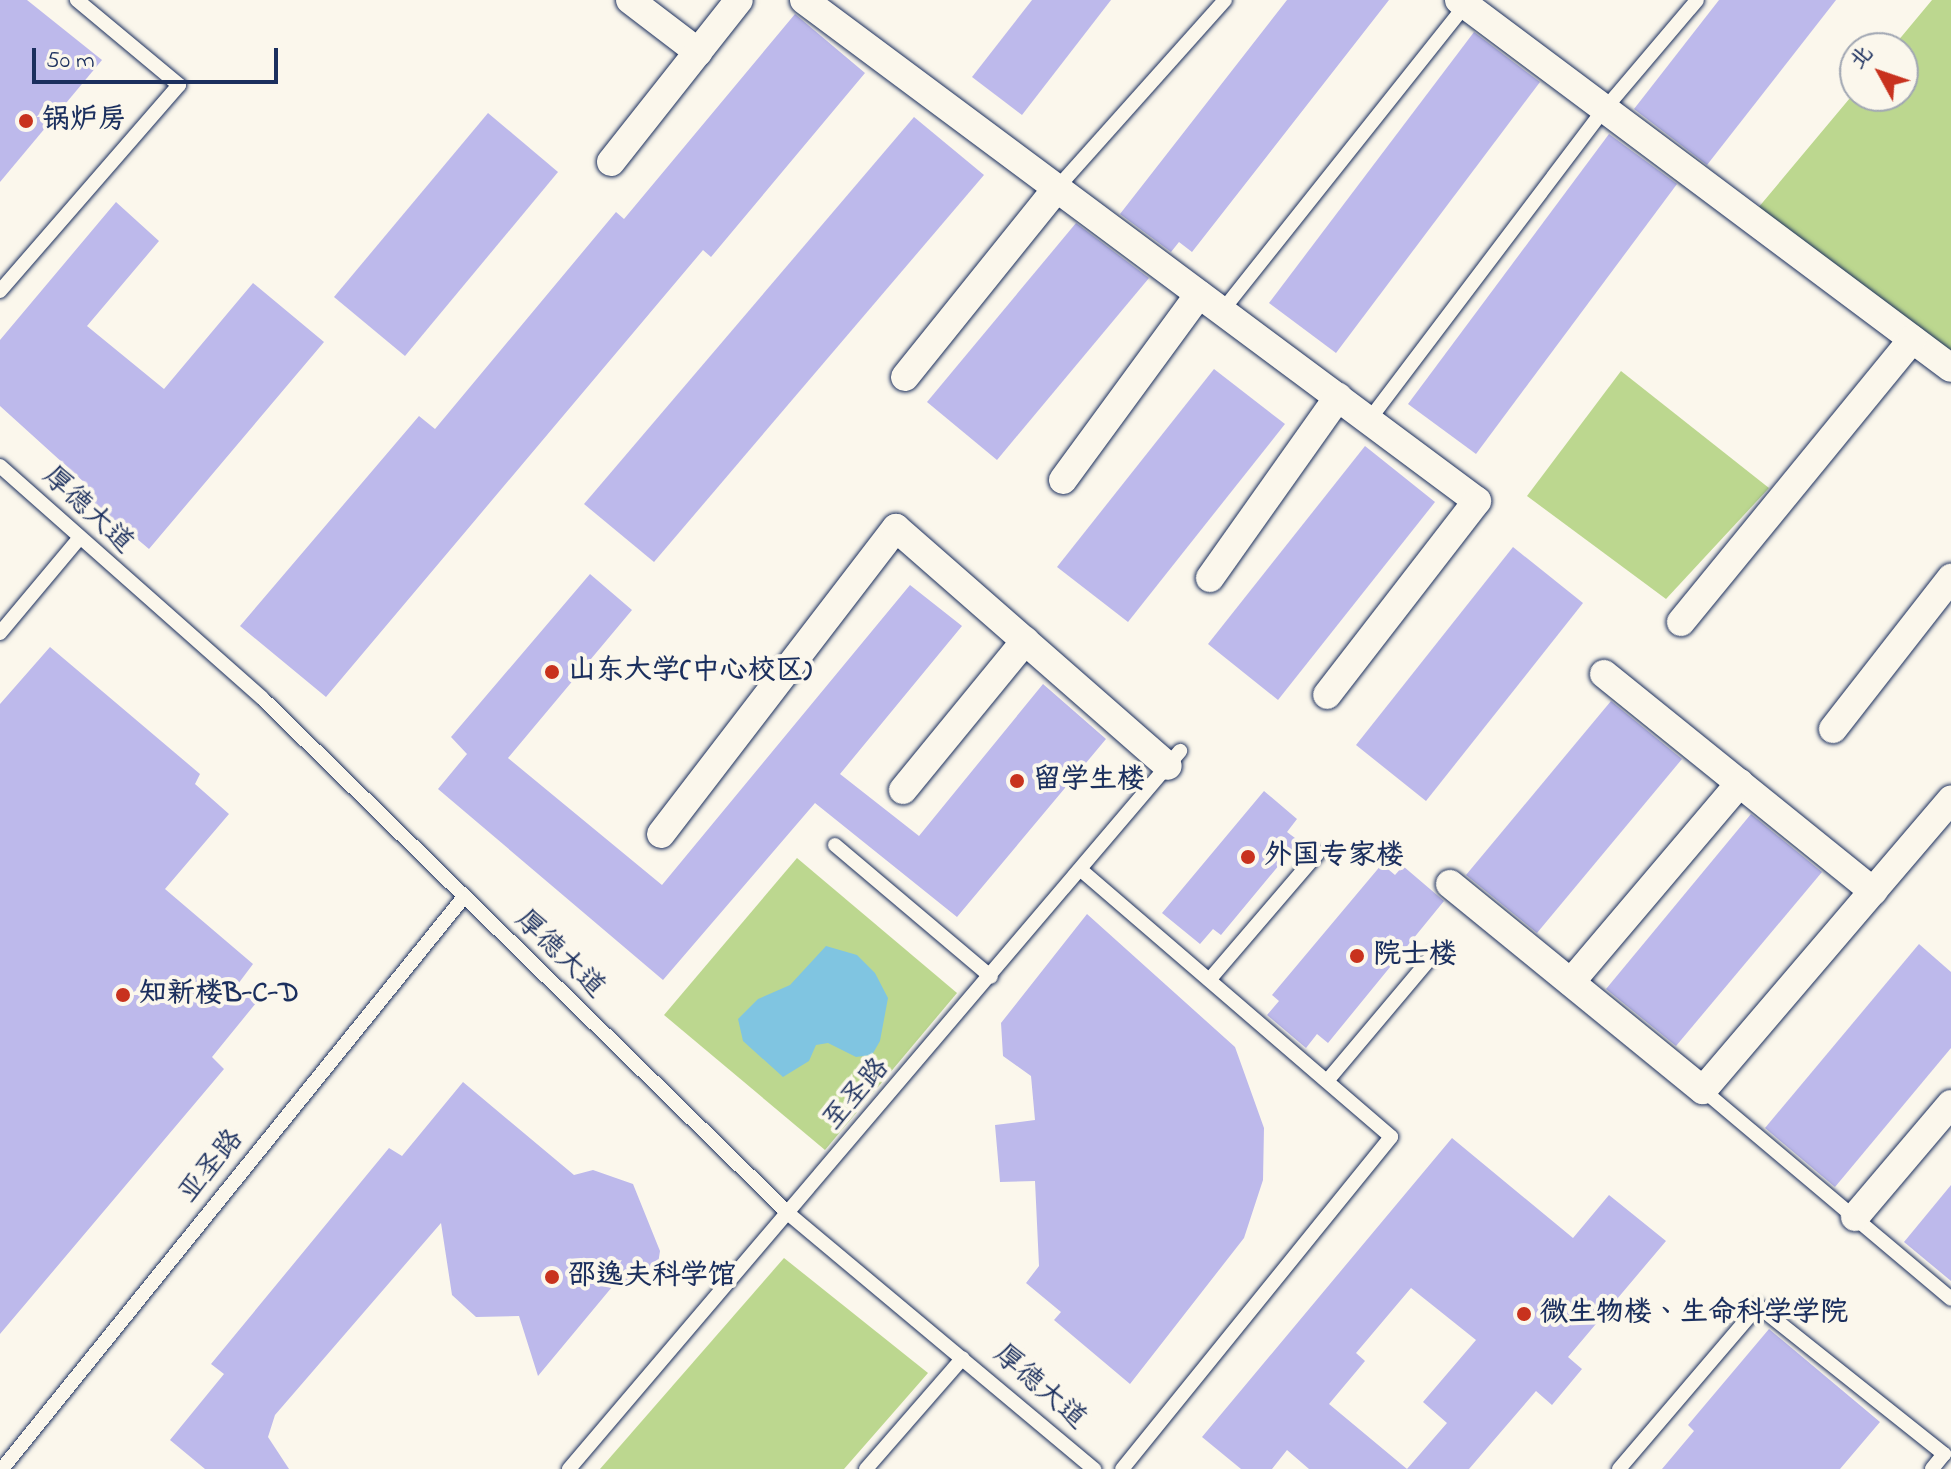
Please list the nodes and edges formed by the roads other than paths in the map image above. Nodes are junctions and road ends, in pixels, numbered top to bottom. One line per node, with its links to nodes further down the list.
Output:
1 (77, 0): 12 (lane)
2 (630, 0): 8 (street)
3 (739, 0): 8 (street)
4 (804, 0): 11 (street)
5 (1225, 0): 11 (lane)
6 (1697, 0): 9 (lane)
7 (1462, 2): 9 (street); 14 (lane)
8 (698, 52): 10 (street)
9 (1603, 111): 15 (street); 19 (lane)
10 (611, 162)
11 (1057, 188): 13 (street); 17 (street)
12 (0, 291)
13 (1199, 294): 14 (street); 21 (street)
14 (1222, 311): 18 (street)
15 (1912, 340): 16 (street); 25 (street)
16 (1951, 368)
17 (905, 377)
18 (1338, 397): 19 (street); 23 (street)
19 (1369, 420): 29 (street)
20 (0, 466): 22 (lane, 厚德大道)
21 (1063, 480)
22 (77, 541): 26 (lane); 41 (lane, 厚德大道)
23 (1210, 578)
24 (1951, 578): 30 (street)
25 (1681, 622)
26 (0, 633)
27 (1025, 641): 31 (street); 33 (street); 35 (street)
28 (1604, 674): 32 (street)
29 (1327, 695)
30 (1833, 729)
31 (1174, 758): 38 (lane, 至圣路)
32 (1740, 783): 40 (street); 45 (street)
33 (903, 790)
34 (1951, 800): 40 (street)
35 (661, 834)
36 (835, 845): 43 (lane)
37 (1317, 854): 44 (lane)
38 (1081, 870): 43 (lane, 至圣路); 44 (lane)
39 (1450, 884): 45 (street)
40 (1873, 891): 47 (street)
41 (463, 898): 49 (lane, 厚德大道); 53 (lane, 亚圣路)
42 (1434, 954): 46 (lane)
43 (991, 977): 49 (lane, 至圣路)
44 (1210, 979): 46 (lane)
45 (1571, 982): 47 (street)
46 (1327, 1081): 57 (lane)
47 (1703, 1090): 50 (lane)
48 (1951, 1104): 50 (street)
49 (789, 1214): 52 (lane, 厚德大道); 54 (lane, 至圣路)
50 (1855, 1217): 51 (lane)
51 (1951, 1299)
52 (963, 1358): 55 (lane); 56 (lane, 厚德大道)
53 (2, 1469)
54 (569, 1469)
55 (866, 1469)
56 (1094, 1469)
57 (1122, 1469)
58 (1619, 1469): 59 (lane)
59 (1932, 1469)

